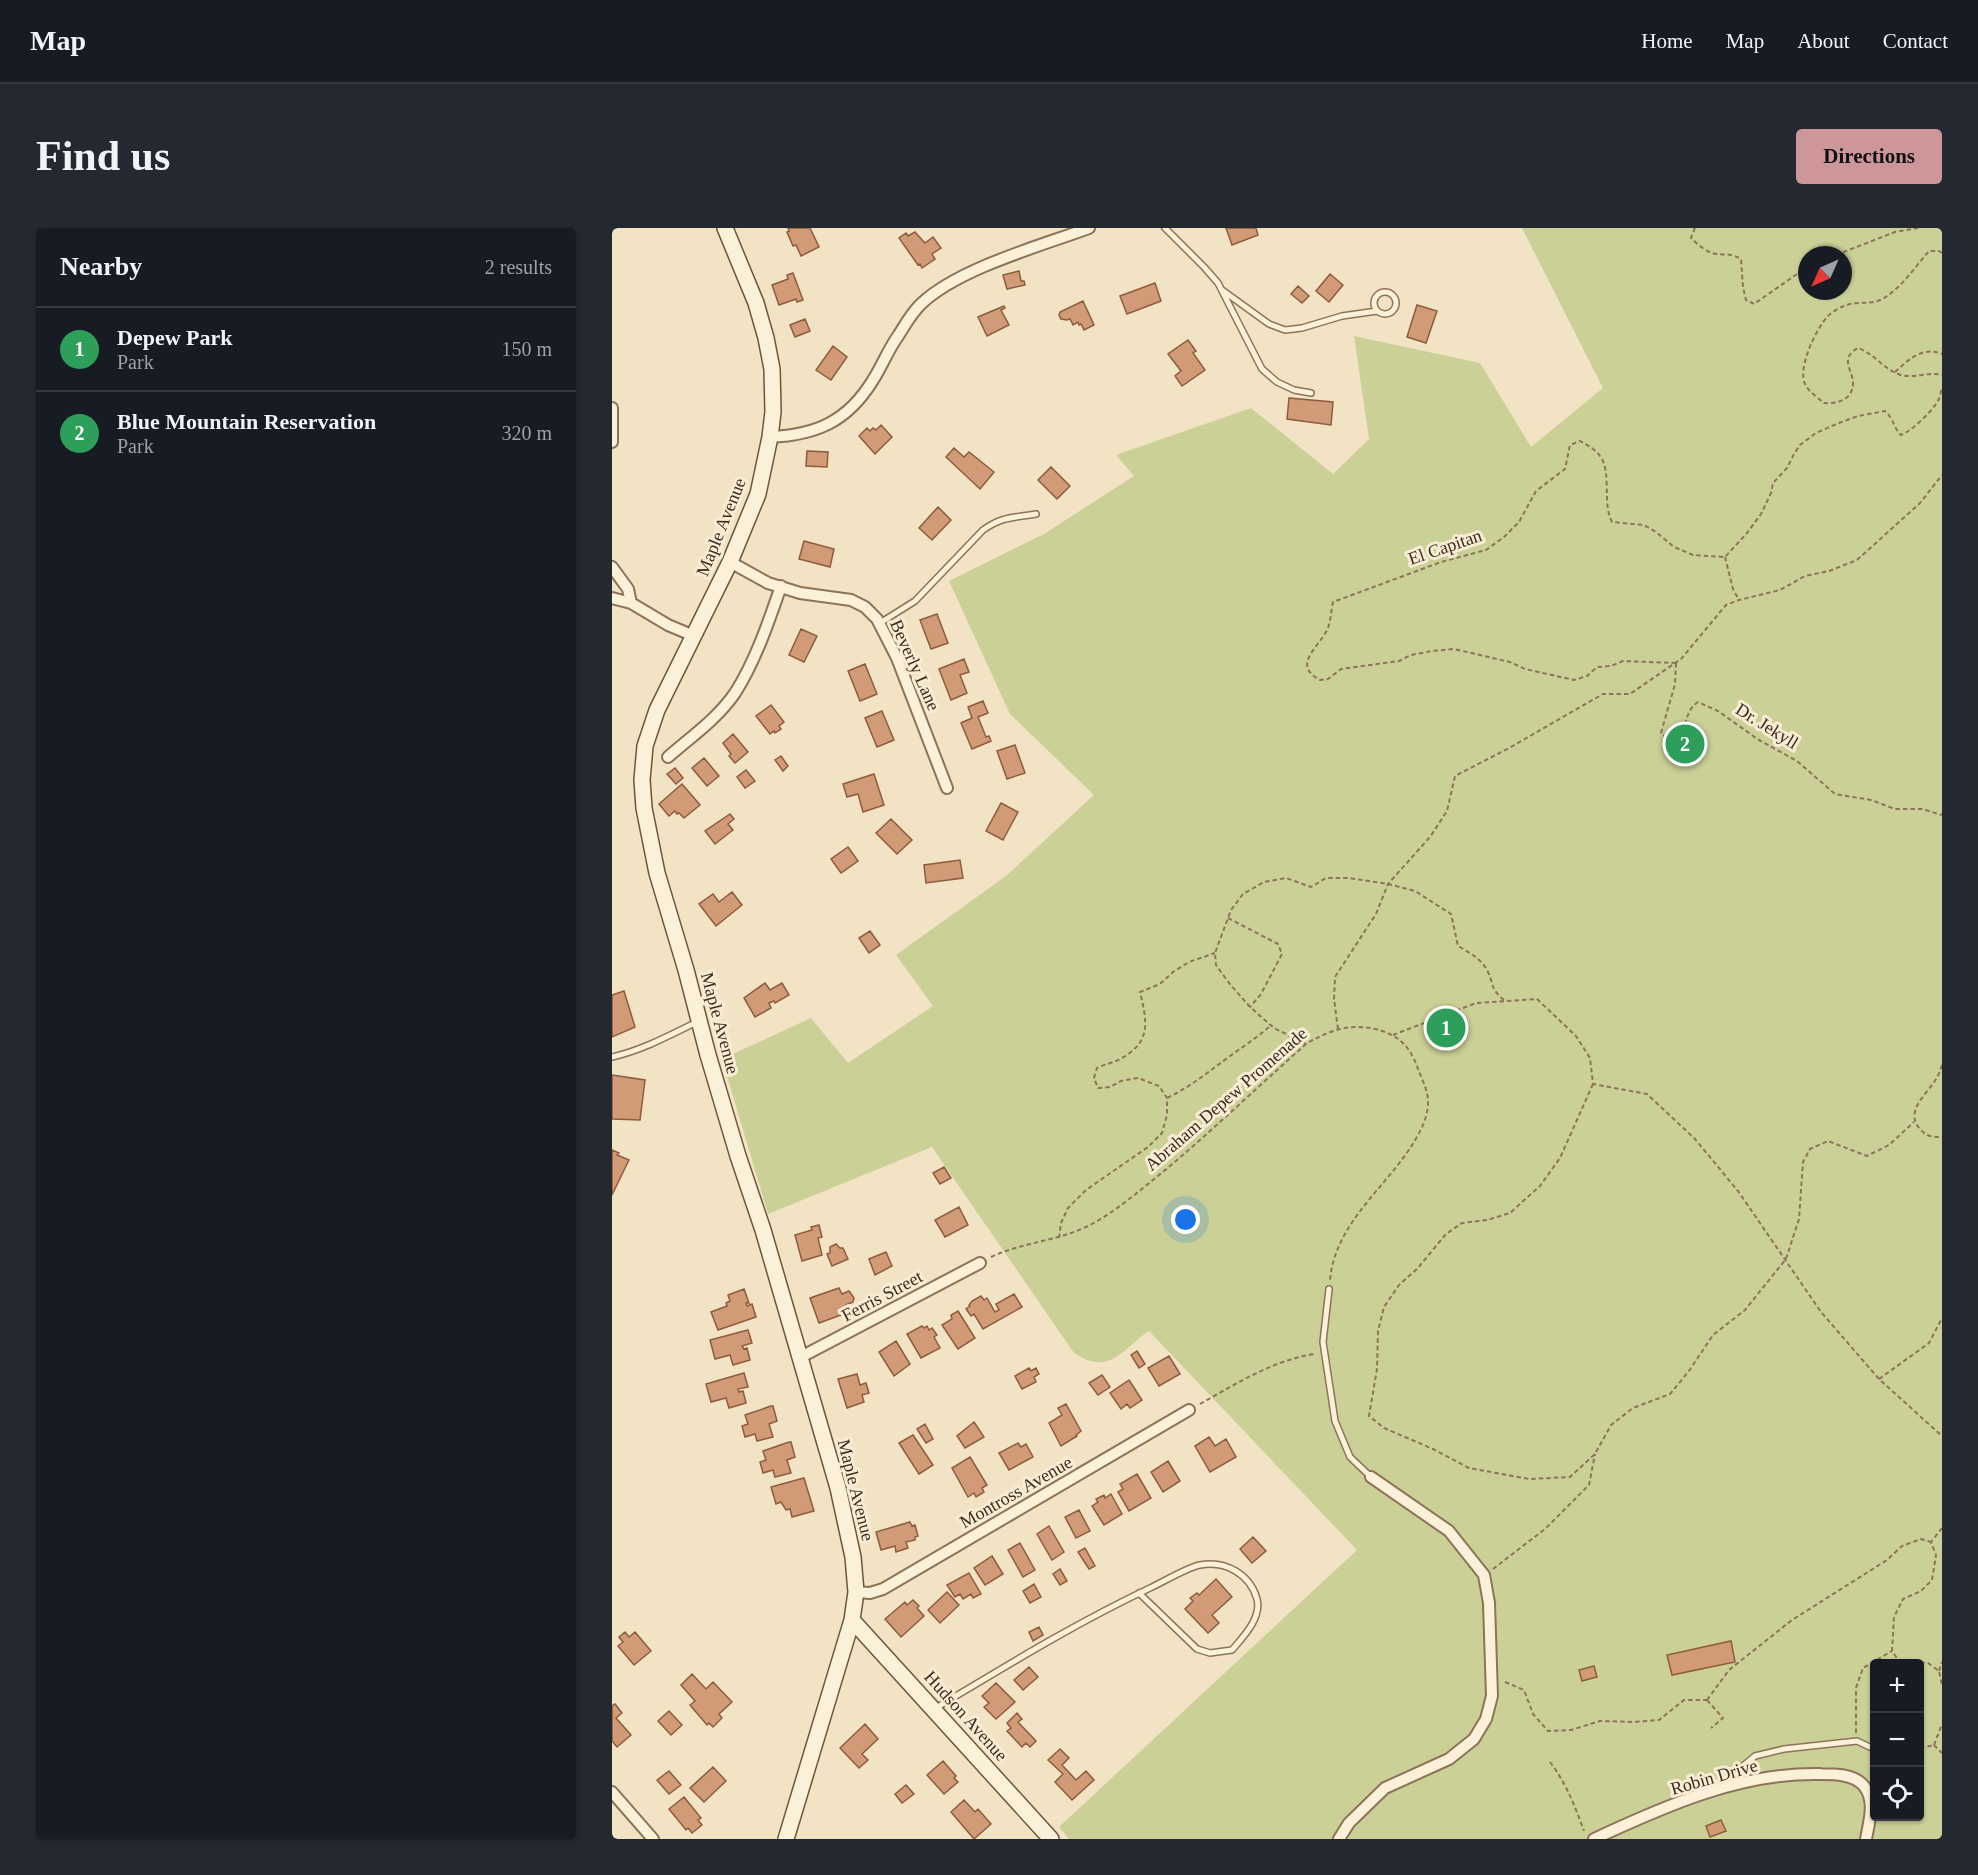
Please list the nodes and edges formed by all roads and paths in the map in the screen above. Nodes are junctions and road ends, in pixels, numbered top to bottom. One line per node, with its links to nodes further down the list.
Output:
1 (725, 228): 17 (street, Maple Avenue)
2 (1089, 228): 17 (street)
3 (1165, 228): 9 (lane)
4 (1695, 228): 8 (path)
5 (1918, 228): 6 (path)
6 (1852, 249)
7 (1942, 254): 12 (path)
8 (1798, 273)
9 (1220, 289): 10 (lane); 15 (lane)
10 (1377, 311): 10 (lane)
11 (1942, 354): 12 (path)
12 (1895, 372): 13 (path)
13 (1942, 375)
14 (1942, 387): 21 (path)
15 (1311, 393)
16 (612, 408): 18 (street)
17 (770, 437): 22 (street, Maple Avenue)
18 (612, 442)
19 (1942, 475): 26 (path)
20 (1036, 514): 28 (lane)
21 (1725, 557): 26 (path); 30 (path, El Capitan)
22 (730, 562): 24 (street, Beverly Lane); 29 (street, Maple Avenue)
23 (612, 567): 27 (street)
24 (781, 586): 28 (street, Beverly Lane); 31 (street)
25 (612, 598): 27 (street)
26 (1739, 600): 30 (path)
27 (631, 603): 29 (street)
28 (880, 623): 32 (street, Beverly Lane)
29 (693, 636): 39 (street, Maple Avenue)
30 (1676, 663): 33 (path, Dr. Jekyll); 34 (path)
31 (668, 757)
32 (947, 788)
33 (1942, 815)
34 (1388, 884): 35 (path); 37 (path); 41 (path)
35 (1228, 918): 36 (path); 38 (path)
36 (1215, 952): 38 (path); 47 (path)
37 (1505, 1001): 42 (path); 46 (path)
38 (1250, 1007): 40 (path)
39 (699, 1021): 44 (lane); 56 (street, Maple Avenue)
40 (1271, 1025): 43 (path); 47 (path)
41 (1338, 1029): 42 (path, Abraham Depew Promenade); 43 (path, Abraham Depew Promenade)
42 (1392, 1035): 53 (path, Abraham Depew Promenade)
43 (1306, 1044): 50 (path, Abraham Depew Promenade)
44 (612, 1057)
45 (1942, 1065): 48 (path)
46 (1593, 1084): 51 (path); 60 (path)
47 (1167, 1098): 50 (path)
48 (1914, 1122): 49 (path); 51 (path)
49 (1942, 1137)
50 (1059, 1238): 52 (path, Abraham Depew Promenade)
51 (1786, 1259): 57 (path); 60 (path)
52 (980, 1263): 56 (street, Ferris Street)
53 (1329, 1289): 55 (lane)
54 (1942, 1318): 57 (path)
55 (1324, 1353): 58 (path); 61 (lane)
56 (799, 1358): 65 (street, Maple Avenue)
57 (1879, 1379): 59 (path)
58 (1190, 1410): 65 (street, Montross Avenue)
59 (1942, 1436)
60 (1595, 1454): 64 (path)
61 (1371, 1477): 64 (street)
62 (1942, 1528): 63 (path)
63 (1931, 1542): 68 (path); 73 (path)
64 (1485, 1575): 71 (street)
65 (856, 1592): 67 (street, Maple Avenue)
66 (1139, 1593): 66 (lane); 74 (lane)
67 (852, 1620): 74 (street, Hudson Avenue); 89 (street, Maple Avenue)
68 (1892, 1651): 70 (path); 77 (path)
69 (1942, 1662): 70 (path)
70 (1939, 1671): 72 (path)
71 (1492, 1676): 73 (path); 87 (street)
72 (1942, 1685)
73 (1707, 1700): 76 (path)
74 (934, 1709): 90 (street, Hudson Avenue)
75 (1942, 1725): 78 (path)
76 (1711, 1728)
77 (1857, 1742): 79 (lane); 83 (lane)
78 (1934, 1745): 80 (path); 81 (path)
79 (1870, 1747)
80 (1924, 1747)
81 (1942, 1753)
82 (1550, 1762): 91 (path)
83 (1732, 1785): 85 (street, Robin Drive); 92 (street, Robin Drive)
84 (612, 1792): 88 (street)
85 (1870, 1798)
86 (1870, 1820): 93 (street, Robin Drive)
87 (1341, 1838)
88 (653, 1839)
89 (786, 1839)
90 (1051, 1839)
91 (1587, 1839)
92 (1594, 1839)
93 (1866, 1839)

